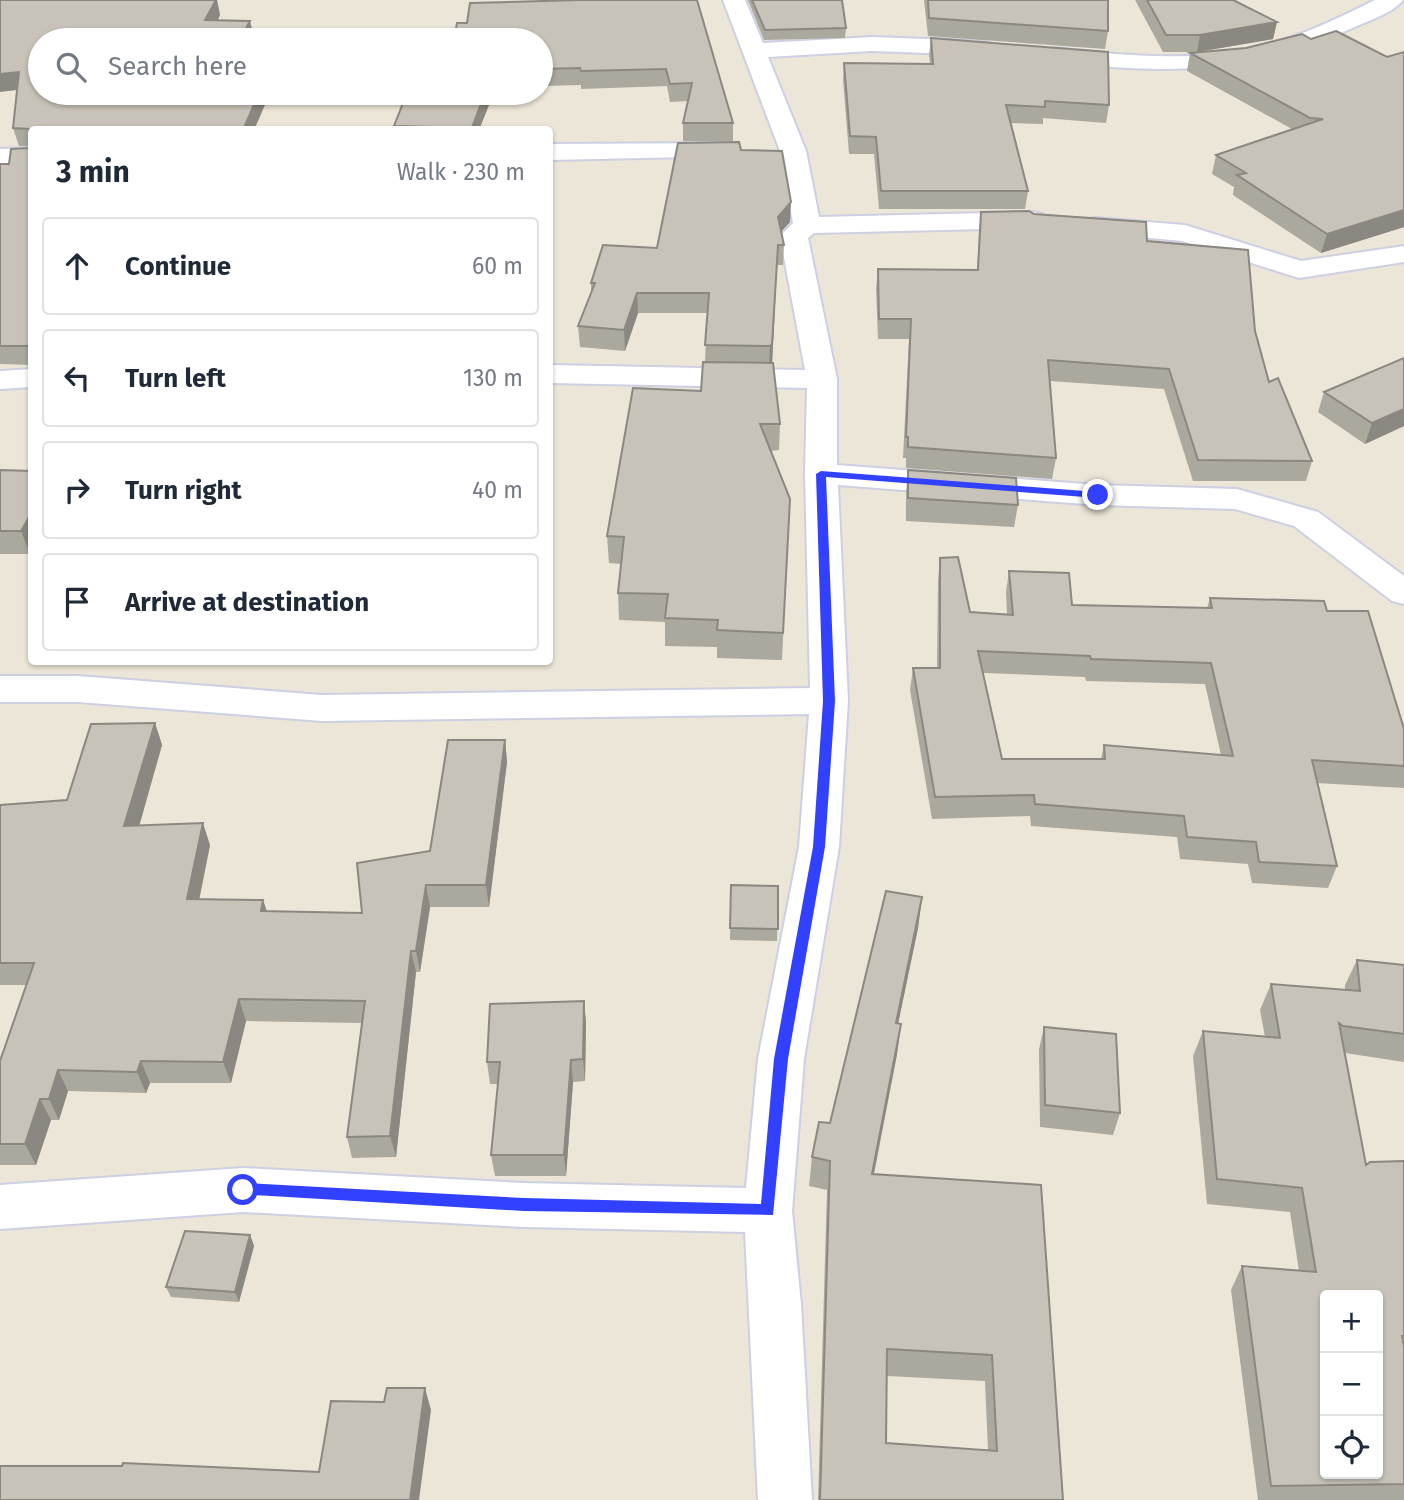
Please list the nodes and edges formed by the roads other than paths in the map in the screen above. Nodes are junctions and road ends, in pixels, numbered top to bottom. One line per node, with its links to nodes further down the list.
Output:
1 (734, 0): 4 (street)
2 (1391, 0): 3 (street); 6 (street)
3 (1404, 5)
4 (753, 51): 5 (street); 8 (street)
5 (1009, 51)
6 (1036, 53)
7 (553, 152): 8 (street)
8 (770, 152): 11 (street)
9 (28, 156): 10 (street)
10 (0, 157)
11 (807, 225): 12 (street); 15 (street)
12 (1404, 254)
13 (553, 374): 15 (street)
14 (28, 378): 16 (street)
15 (822, 379): 17 (street)
16 (0, 380)
17 (821, 474): 18 (street); 20 (street)
18 (1404, 593)
19 (0, 689): 20 (street)
20 (829, 701): 22 (street)
21 (0, 1207): 22 (street)
22 (768, 1211): 23 (street)
23 (785, 1500)

